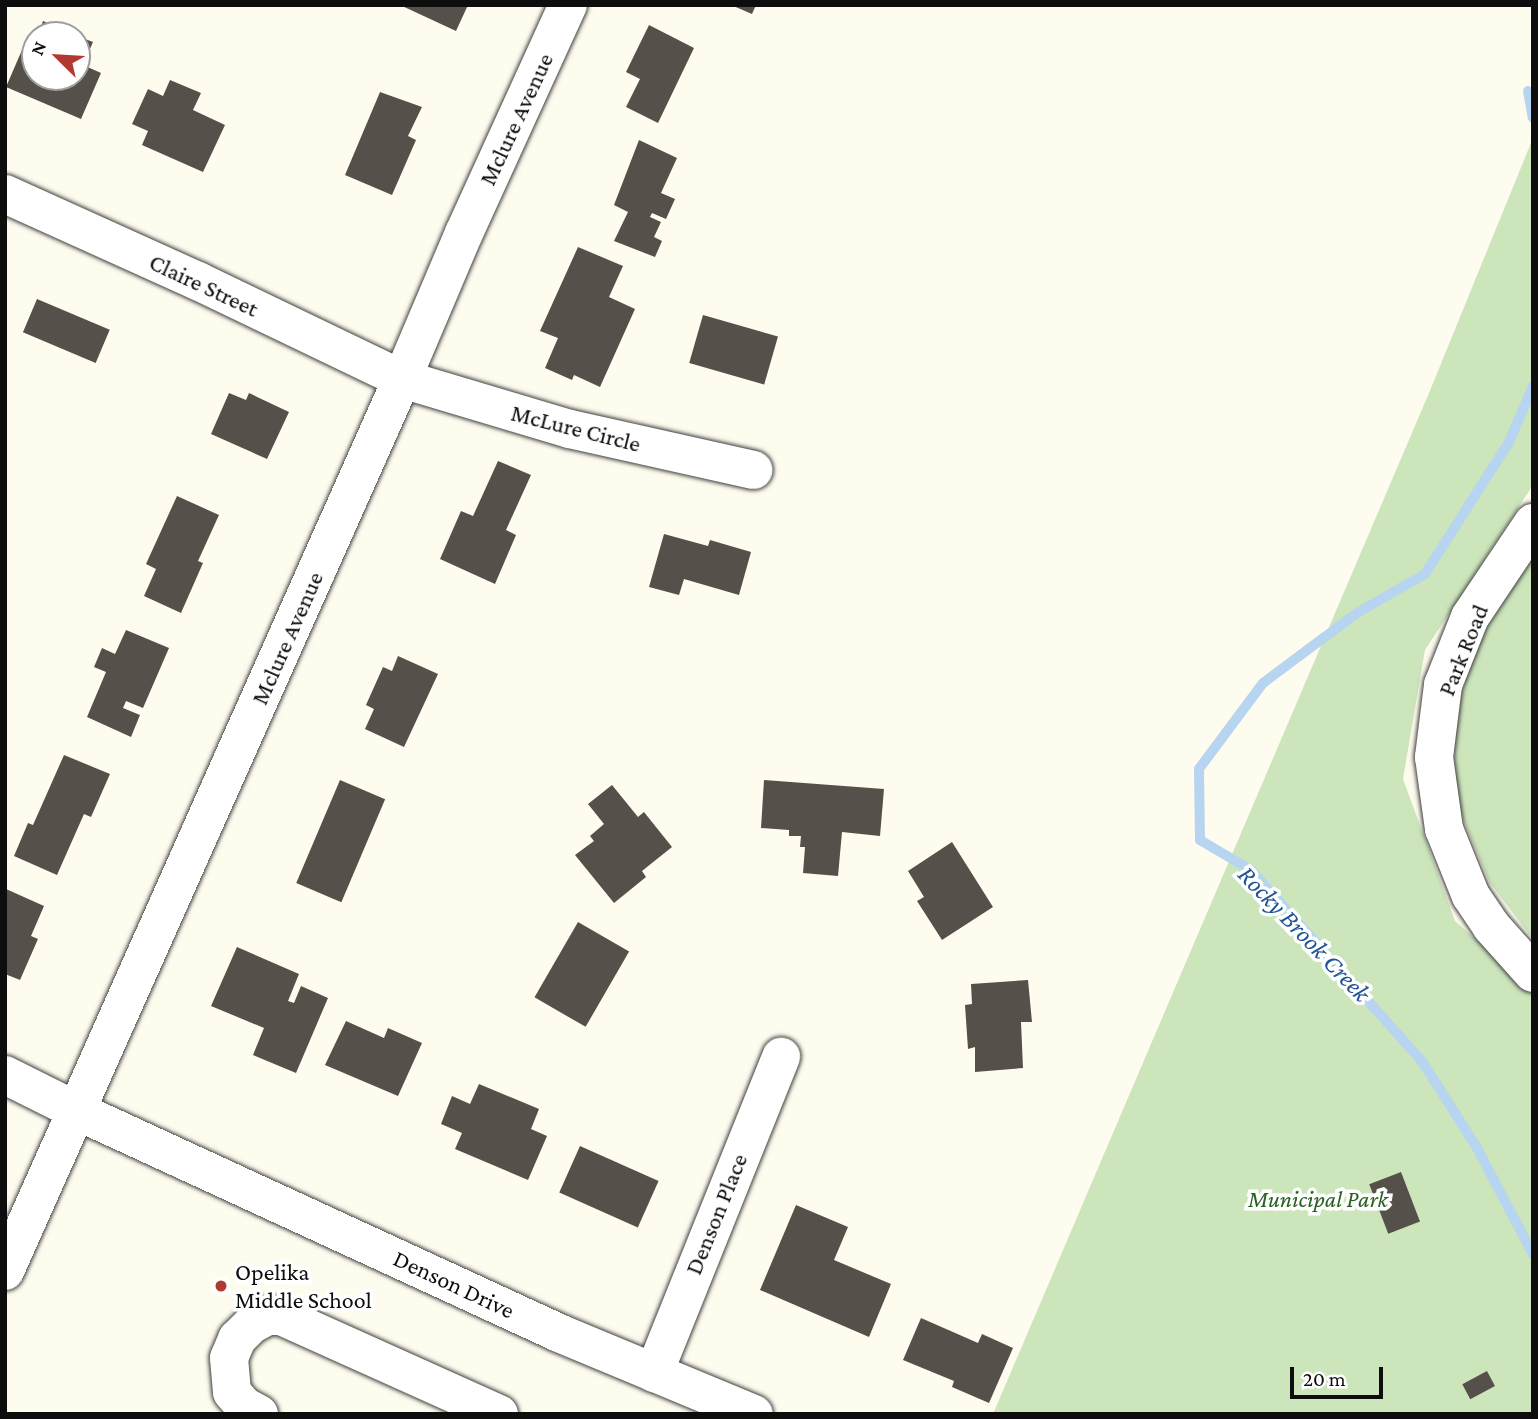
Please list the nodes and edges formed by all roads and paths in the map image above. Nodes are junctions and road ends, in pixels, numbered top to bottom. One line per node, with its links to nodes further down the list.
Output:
1 (568, 5): 3 (street, Mclure Avenue)
2 (5, 194): 3 (street, Claire Street)
3 (402, 379): 4 (street, McLure Circle); 9 (street, Mclure Avenue)
4 (752, 470)
5 (1533, 523): 6 (street, Park Road)
6 (1533, 973)
7 (781, 1057): 11 (street, Denson Place)
8 (5, 1075): 9 (street, Denson Drive)
9 (77, 1111): 10 (street, Mclure Avenue); 11 (street, Denson Drive)
10 (5, 1271)
11 (654, 1373): 12 (street, Denson Drive)
12 (749, 1413)
13 (259, 1414): 14 (street)
14 (499, 1414)

